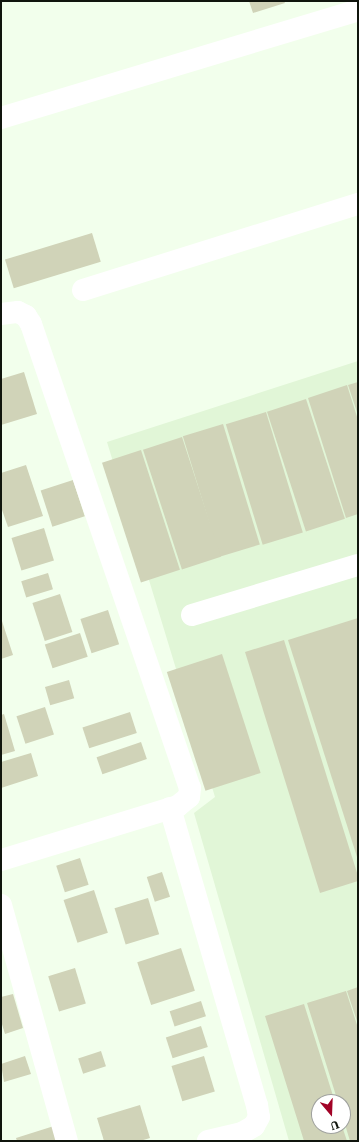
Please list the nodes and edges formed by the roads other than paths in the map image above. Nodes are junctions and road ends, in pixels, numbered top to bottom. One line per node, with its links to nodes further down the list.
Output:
1 (358, 10): 2 (street)
2 (1, 118)
3 (358, 204): 4 (street)
4 (83, 290)
5 (2, 309): 8 (street)
6 (358, 565): 7 (street)
7 (192, 615)
8 (170, 808): 9 (street); 12 (street)
9 (1, 860)
10 (1, 905): 11 (street)
11 (67, 1141)
12 (208, 1141)

